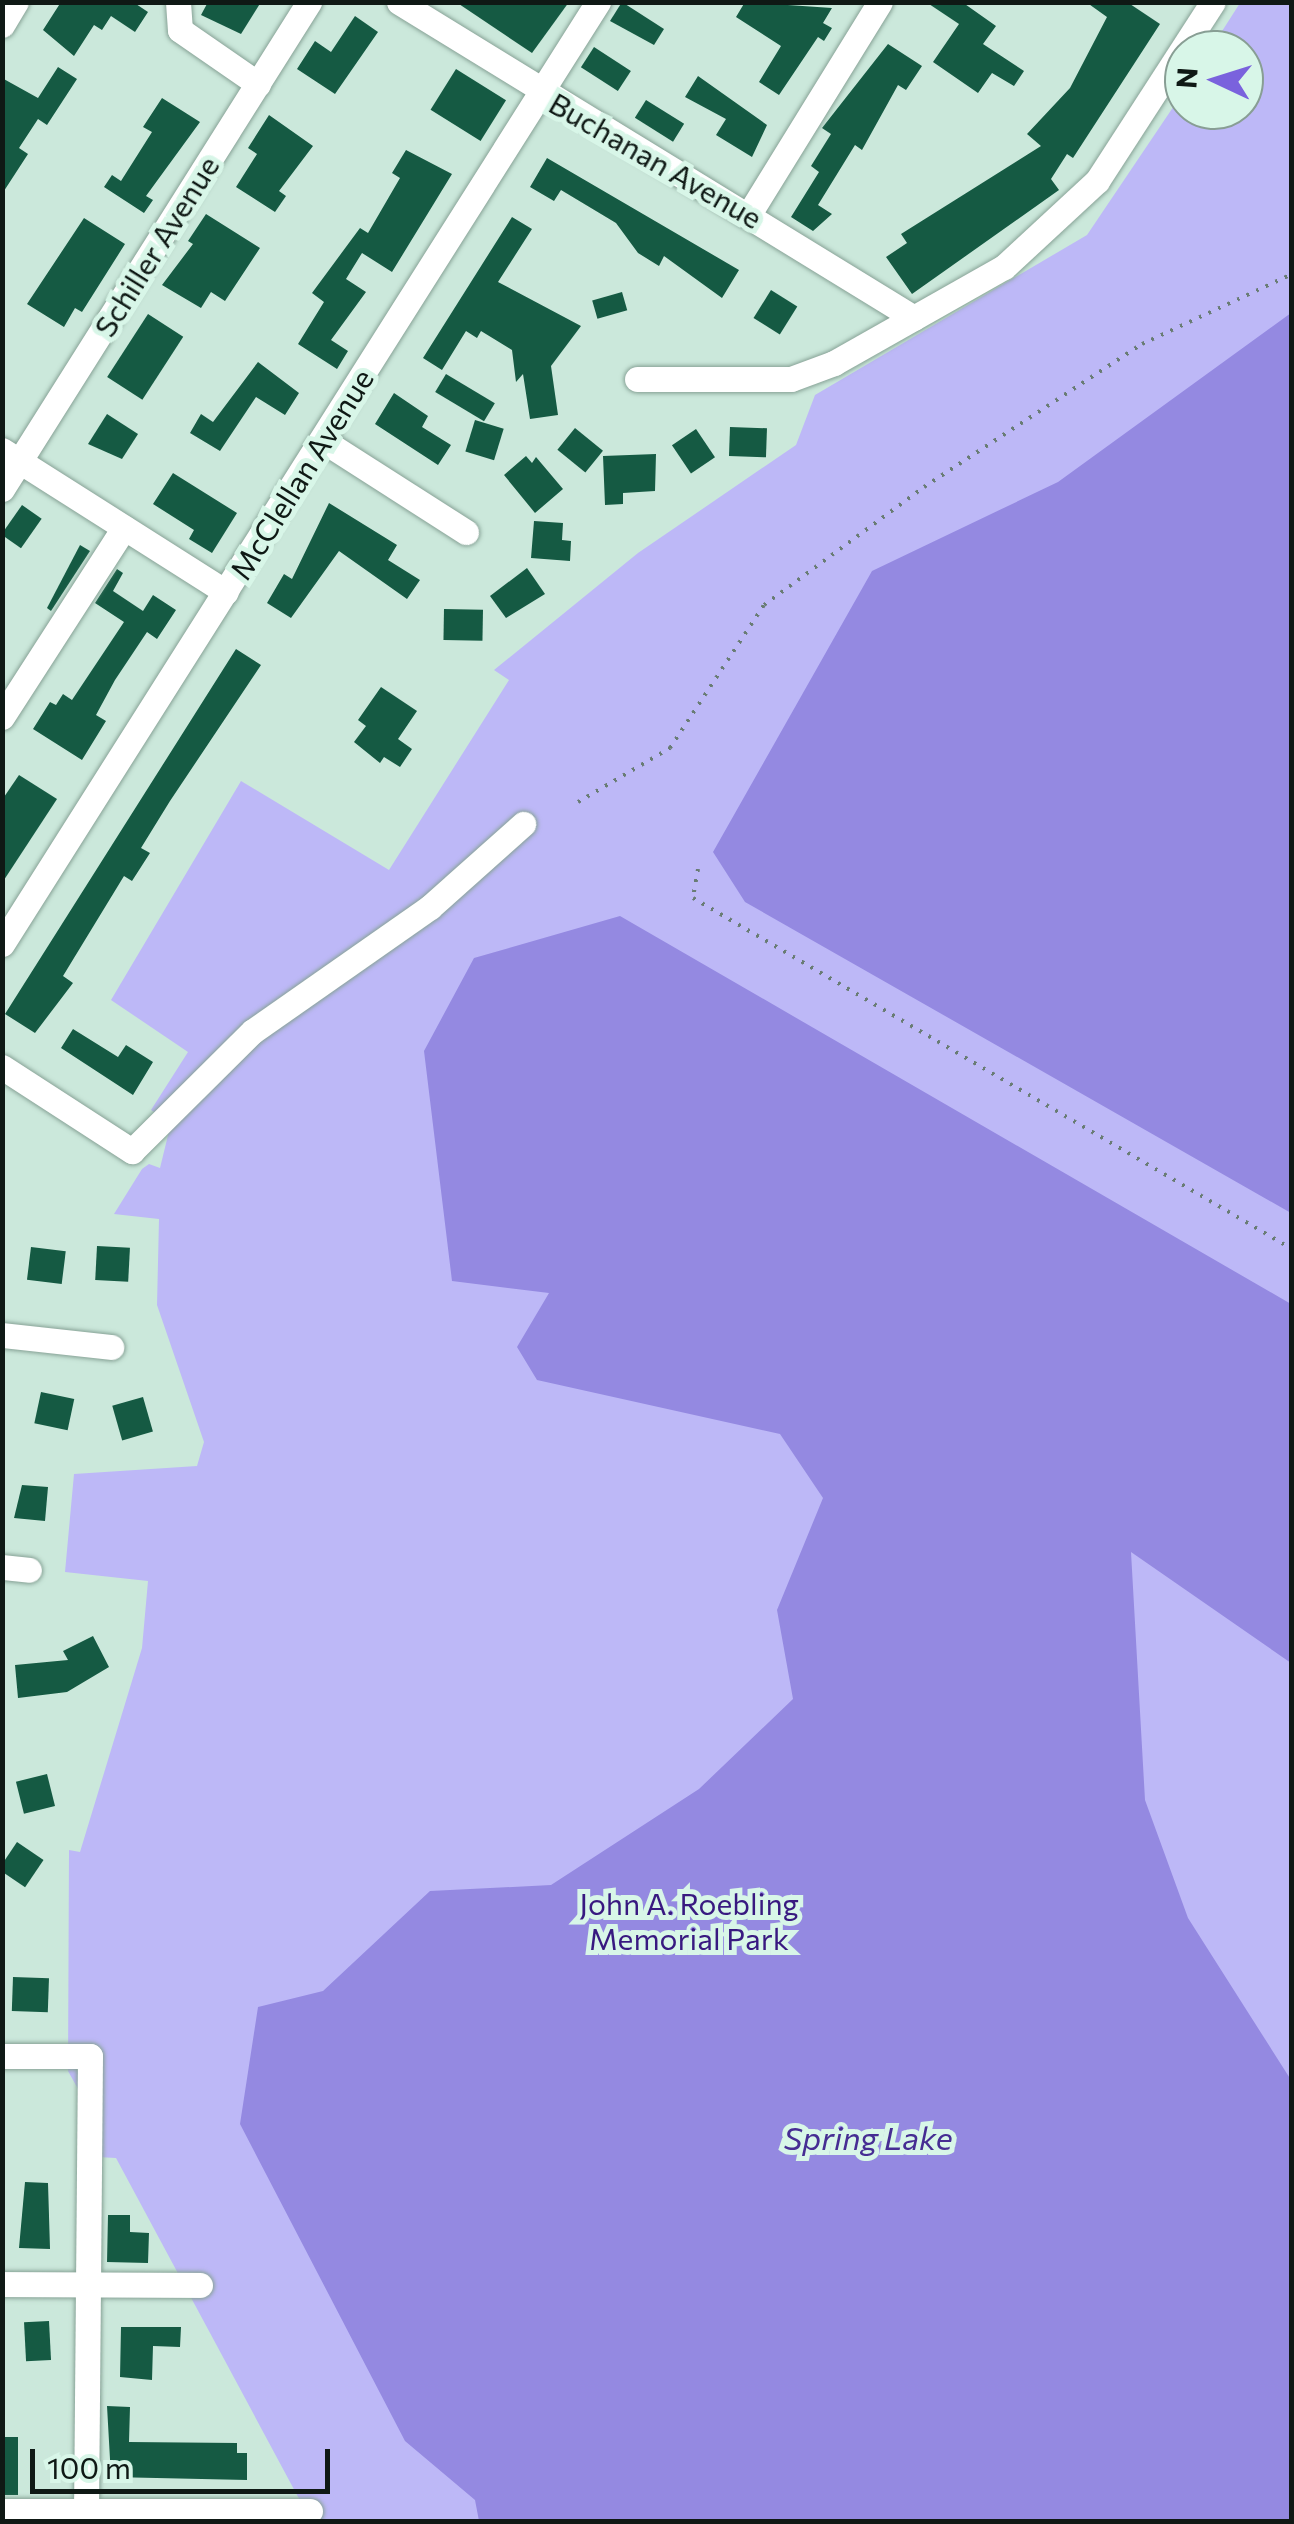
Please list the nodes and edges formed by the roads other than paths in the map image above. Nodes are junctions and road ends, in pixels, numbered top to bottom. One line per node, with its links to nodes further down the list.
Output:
1 (16, 2): 8 (street)
2 (178, 2): 9 (street)
3 (309, 2): 9 (street, Schiller Avenue)
4 (398, 2): 10 (street, Buchanan Avenue)
5 (598, 2): 10 (street, McClellan Avenue)
6 (880, 2): 11 (street)
7 (1213, 2): 12 (street)
8 (2, 24)
9 (258, 84): 15 (street, Schiller Avenue)
10 (542, 94): 11 (street, Buchanan Avenue); 14 (street, McClellan Avenue)
11 (749, 214): 12 (street, Buchanan Avenue)
12 (914, 318): 13 (street)
13 (637, 379)
14 (322, 440): 18 (street); 19 (street, McClellan Avenue)
15 (11, 456): 16 (street, Schiller Avenue); 17 (street)
16 (2, 489)
17 (124, 528): 19 (street); 20 (street)
18 (466, 532)
19 (226, 592): 22 (street, McClellan Avenue)
20 (2, 717)
21 (524, 824): 23 (street)
22 (2, 944)
23 (2, 1067)
24 (2, 1336): 25 (street)
25 (111, 1347)
26 (2, 1567): 27 (street)
27 (29, 1570)
28 (2, 2056): 30 (street)
29 (2, 2284): 30 (street)
30 (88, 2284): 31 (street); 34 (street)
31 (200, 2284)
32 (2, 2511): 34 (street)
33 (310, 2511): 34 (street)
34 (86, 2516)

